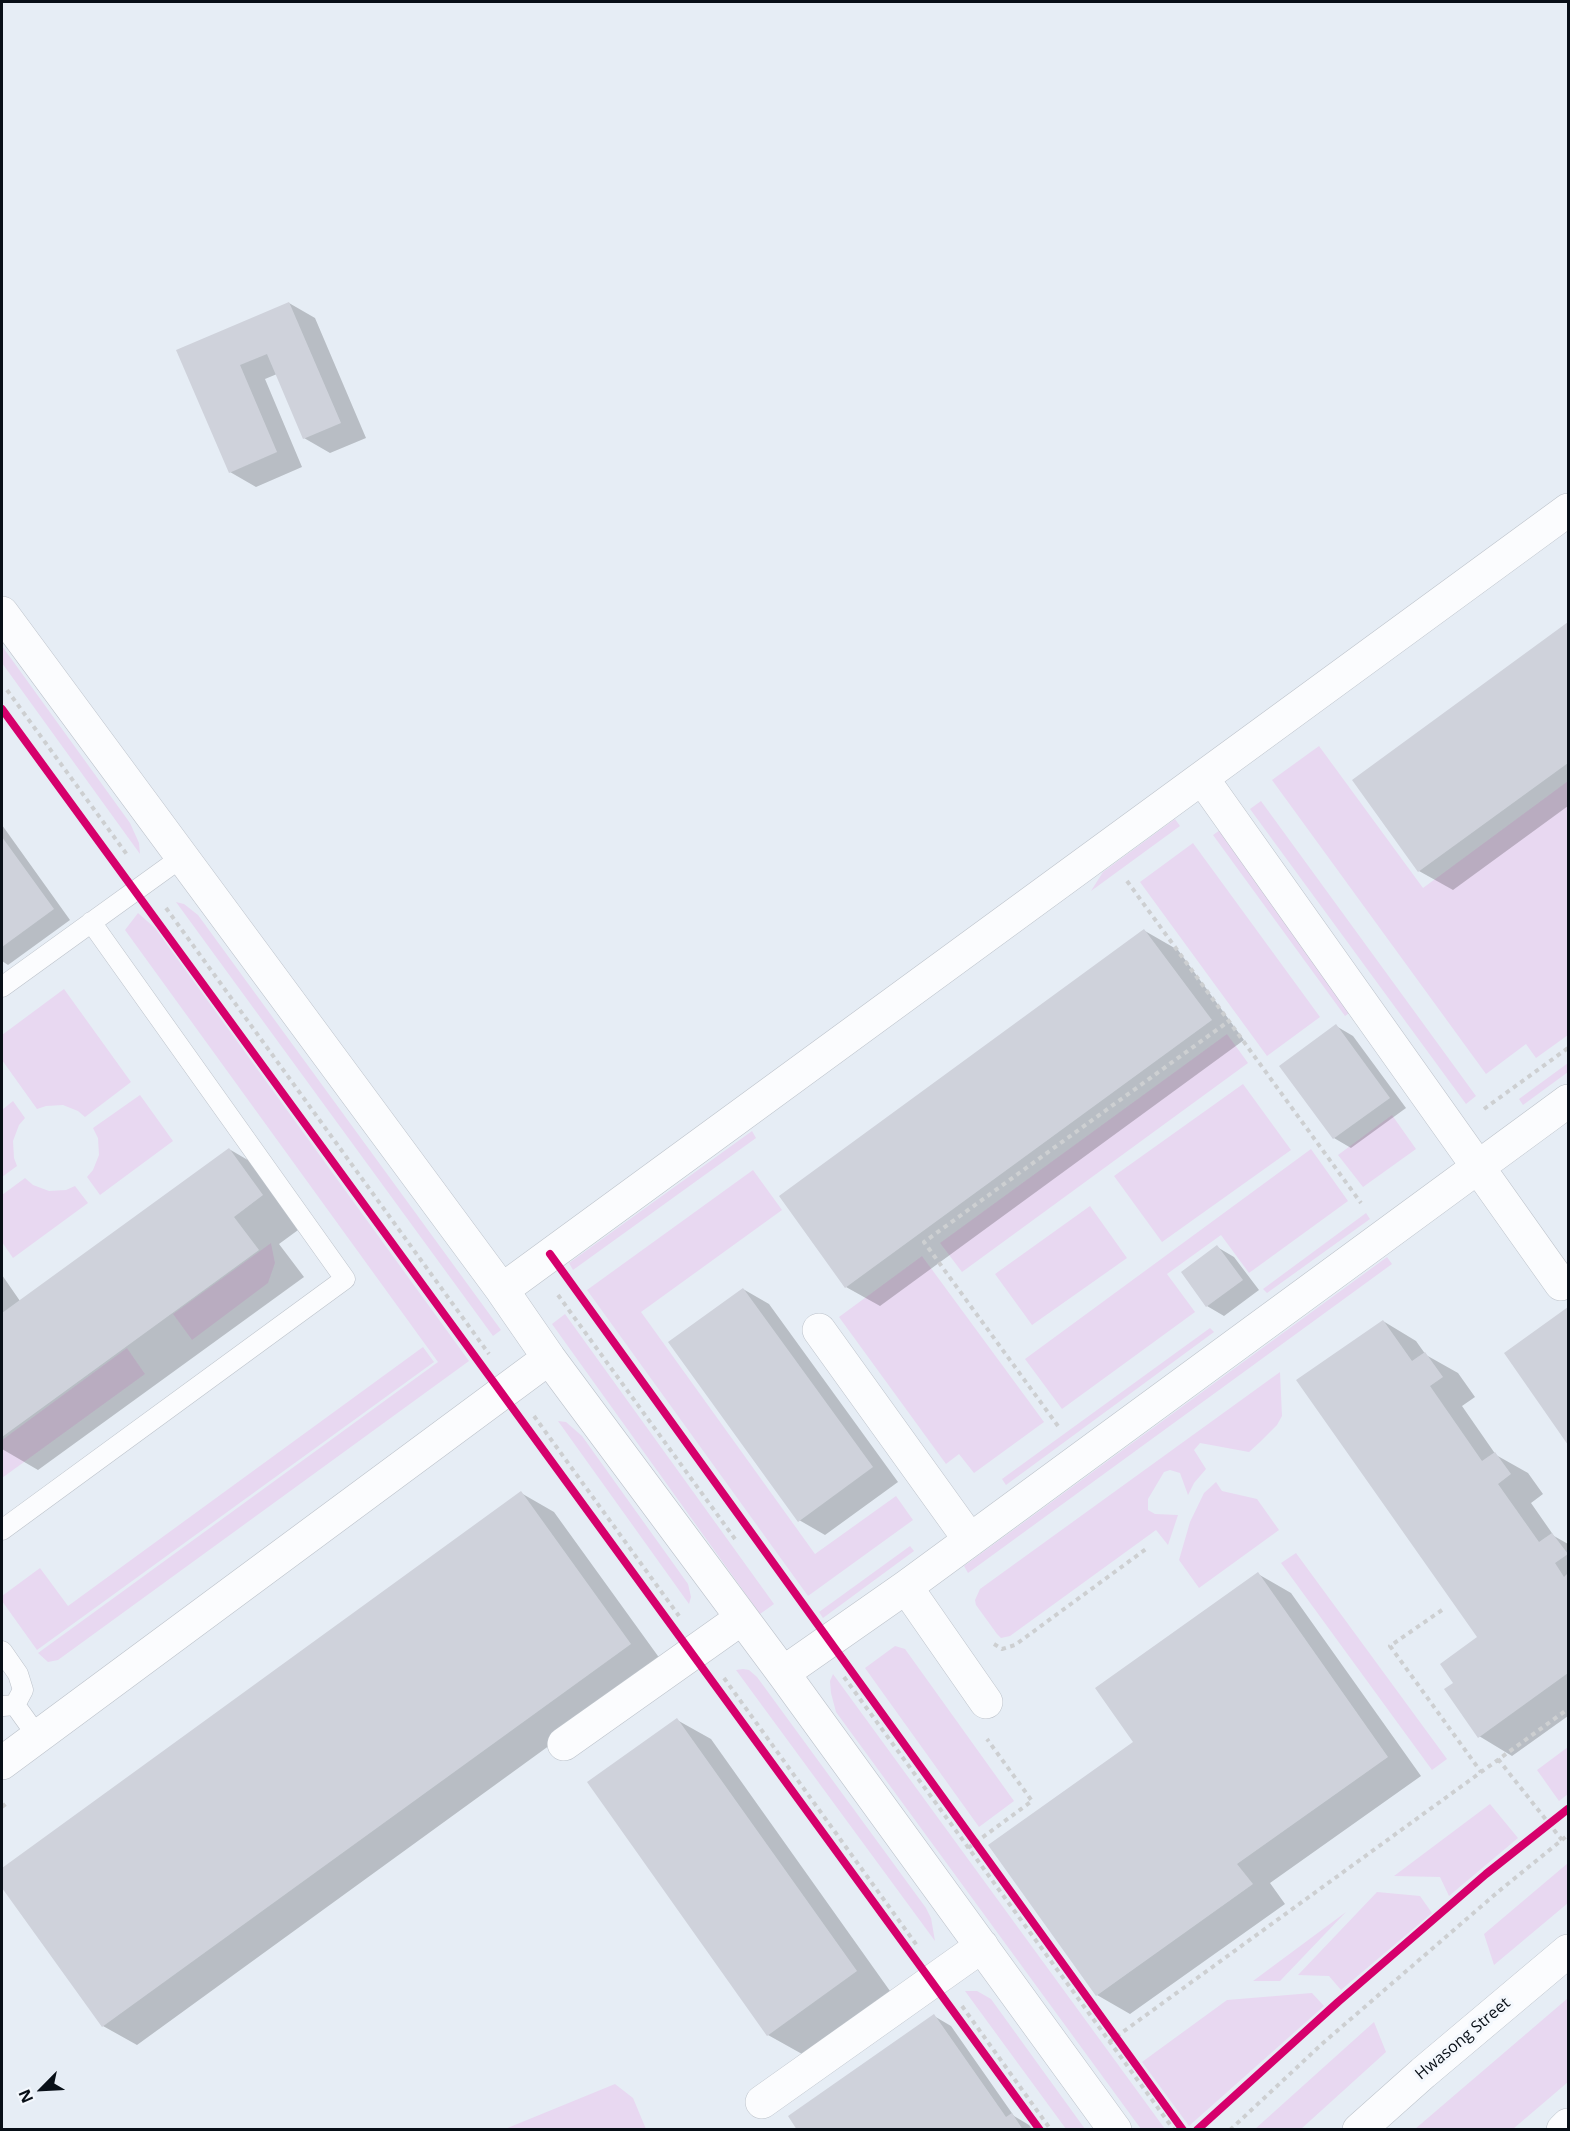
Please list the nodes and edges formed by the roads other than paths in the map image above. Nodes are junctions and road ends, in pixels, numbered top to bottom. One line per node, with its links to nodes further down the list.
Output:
1 (1569, 510): 3 (main road)
2 (2, 613): 4 (main road)
3 (1202, 778): 8 (main road); 10 (main road)
4 (182, 857): 5 (lane); 10 (main road)
5 (91, 922): 6 (lane); 13 (lane)
6 (2, 987)
7 (1569, 1101): 8 (main road)
8 (1478, 1167): 9 (main road); 14 (main road)
9 (1561, 1284)
10 (502, 1290): 12 (main road)
11 (819, 1330): 14 (main road)
12 (549, 1358): 16 (main road); 21 (main road)
13 (2, 1530)
14 (970, 1540): 15 (main road)
15 (906, 1587): 18 (main road); 20 (main road)
16 (742, 1618): 18 (main road); 22 (main road)
17 (2, 1651): 19 (lane)
18 (783, 1673): 24 (main road)
19 (8, 1705): 21 (lane)
20 (984, 1718)
21 (38, 1737): 23 (main road)
22 (564, 1744)
23 (2, 1763)
24 (982, 1946): 26 (main road); 28 (main road)
25 (1569, 1951): 29 (main road, Hwasong Street)
26 (762, 2102)
27 (1569, 2125): 30 (main road)
28 (1115, 2130)
29 (1359, 2130)
30 (1563, 2130)

